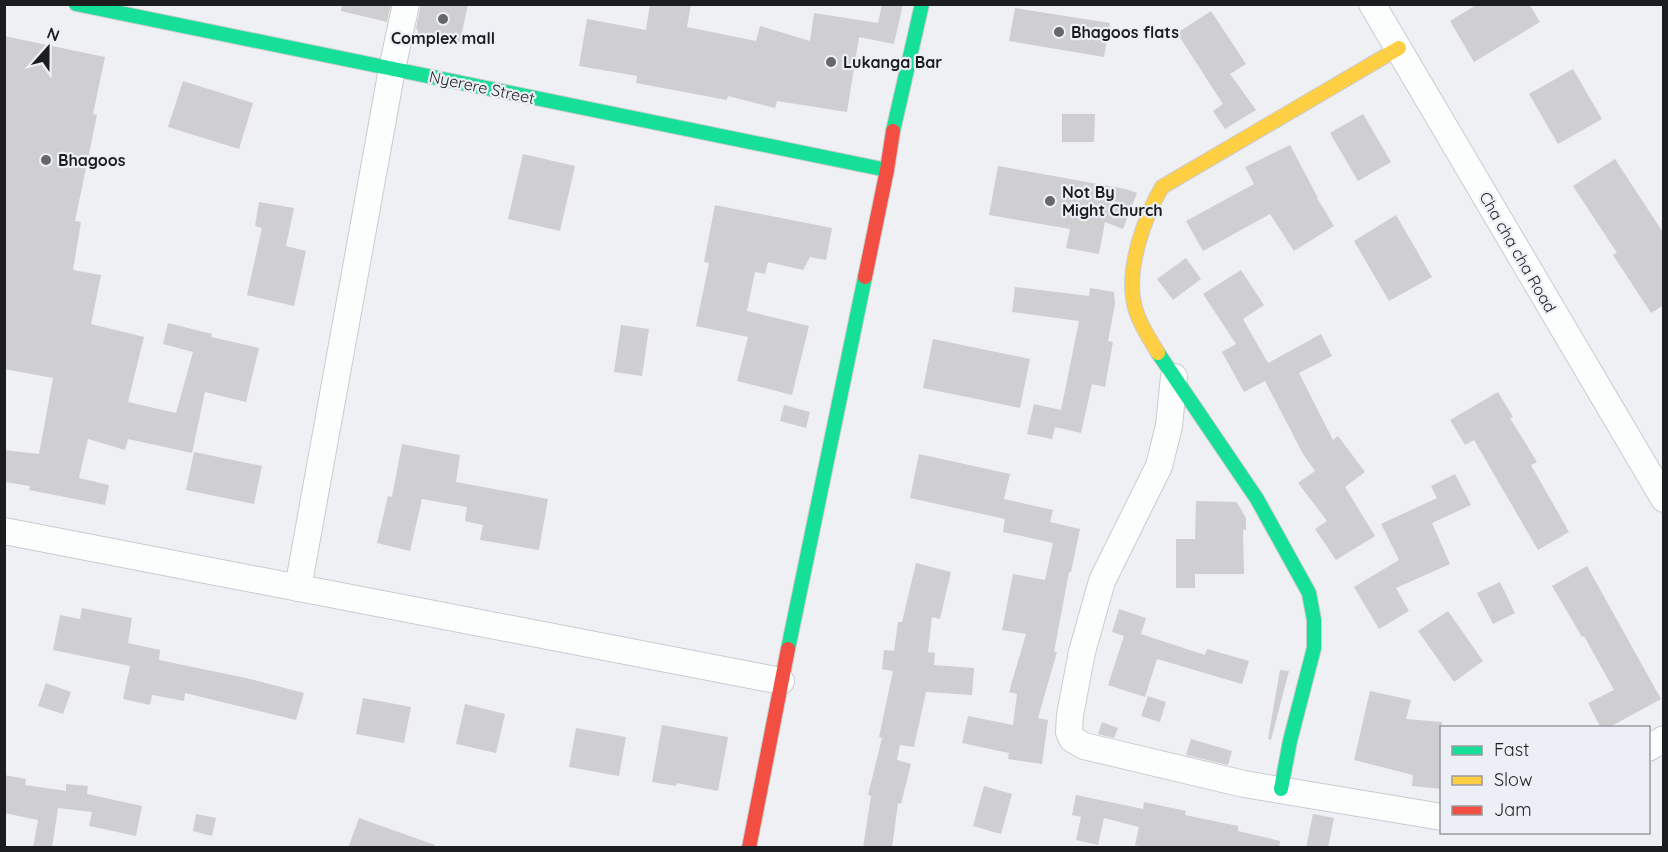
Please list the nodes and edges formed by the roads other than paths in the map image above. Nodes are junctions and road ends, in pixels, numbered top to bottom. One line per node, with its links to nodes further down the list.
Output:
1 (76, 4): 6 (street, Nyerere Street)
2 (406, 4): 6 (street)
3 (922, 4): 7 (street)
4 (1372, 4): 5 (street, Cha cha cha Road)
5 (1399, 48): 8 (street); 9 (street, Cha cha cha Road)
6 (392, 69): 7 (street, Nyerere Street); 11 (street)
7 (887, 170): 12 (street)
8 (1174, 377): 15 (street); 15 (street)
9 (1664, 499)
10 (4, 531): 11 (street)
11 (298, 588): 12 (street)
12 (781, 681): 17 (street)
13 (1664, 739): 14 (street)
14 (1650, 747)
15 (1281, 789): 16 (street)
16 (1440, 817)
17 (749, 848)

